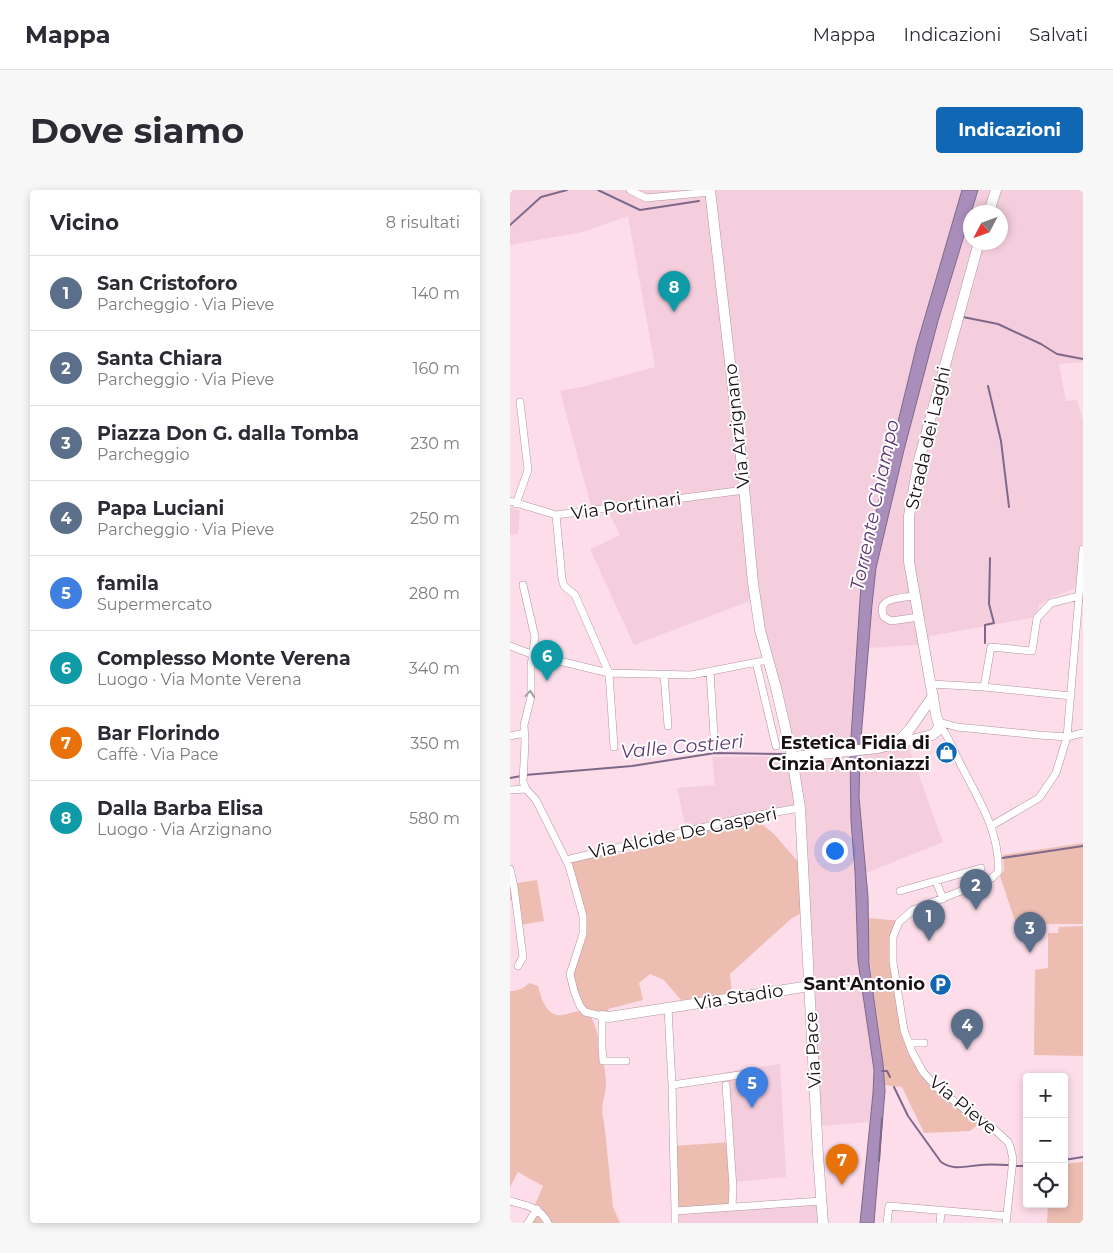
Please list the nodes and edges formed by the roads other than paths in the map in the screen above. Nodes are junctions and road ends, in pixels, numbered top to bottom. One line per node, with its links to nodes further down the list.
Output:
1 (630, 190): 3 (street)
2 (996, 190): 4 (main road)
3 (711, 191): 7 (main road, Via Arzignano)
4 (991, 205)
5 (977, 250): 12 (main road, Strada dei Laghi)
6 (520, 402): 8 (street)
7 (744, 490): 9 (street, Via Portinari); 17 (main road, Via Arzignano)
8 (513, 502): 9 (street, Via Portinari)
9 (556, 515): 20 (street)
10 (1083, 549): 13 (street)
11 (523, 585): 16 (street)
12 (915, 596): 14 (main road, Strada dei Laghi); 14 (street)
13 (1079, 596): 23 (street); 25 (street)
14 (920, 617): 22 (main road, Strada dei Laghi)
15 (510, 646): 16 (street)
16 (534, 655): 20 (street); 30 (street, one-way to 16)
17 (768, 660): 18 (street); 40 (main road, Via Arzignano)
18 (756, 662): 19 (street); 37 (street)
19 (710, 671): 21 (street); 33 (street)
20 (609, 673): 21 (street); 38 (street)
21 (664, 675): 27 (street)
22 (931, 684): 23 (street); 24 (main road, Strada dei Laghi)
23 (984, 687): 25 (street)
24 (933, 696): 26 (main road); 28 (main road, Strada dei Laghi)
25 (1071, 696): 35 (street)
26 (917, 716): 28 (main road); 28 (main road); 36 (main road)
27 (668, 726)
28 (935, 726): 29 (street); 34 (street); 36 (main road); 39 (street)
29 (957, 728): 34 (street); 35 (street)
30 (524, 733): 32 (street); 41 (street)
31 (1083, 733): 35 (street)
32 (510, 736)
33 (714, 736)
34 (946, 736): 39 (street)
35 (1067, 737): 44 (street)
36 (897, 744): 40 (main road)
37 (776, 746)
38 (614, 747)
39 (951, 747): 44 (street)
40 (792, 757): 43 (main road, Via Pace)
41 (525, 786): 42 (street); 45 (street)
42 (510, 790)
43 (800, 808): 45 (street, Via Alcide De Gasperi); 52 (main road, Via Pace)
44 (991, 826): 50 (street, Via Pieve)
45 (566, 860): 54 (street)
46 (981, 868): 48 (street)
47 (510, 869): 51 (street)
48 (936, 881): 49 (street); 50 (street)
49 (900, 891)
50 (942, 899): 55 (street, Via Pieve)
51 (518, 966)
52 (810, 986): 53 (main road, Via Stadio); 62 (main road, Via Pace)
53 (668, 1008): 54 (main road, Via Stadio); 59 (street)
54 (602, 1016): 57 (street)
55 (909, 1043): 56 (street); 67 (street, Via Pieve)
56 (924, 1043)
57 (626, 1061)
58 (746, 1074): 59 (street)
59 (672, 1085): 65 (street)
60 (726, 1085): 63 (street)
61 (510, 1201): 64 (street)
62 (822, 1201): 63 (street); 71 (main road, Via Pace)
63 (732, 1206): 65 (street)
64 (536, 1209): 68 (street); 69 (street)
65 (675, 1211): 70 (street)
66 (941, 1211): 67 (street); 72 (street); 73 (street)
67 (1007, 1220)
68 (528, 1223)
69 (548, 1223)
70 (675, 1223)
71 (823, 1223)
72 (887, 1223)
73 (940, 1223)

